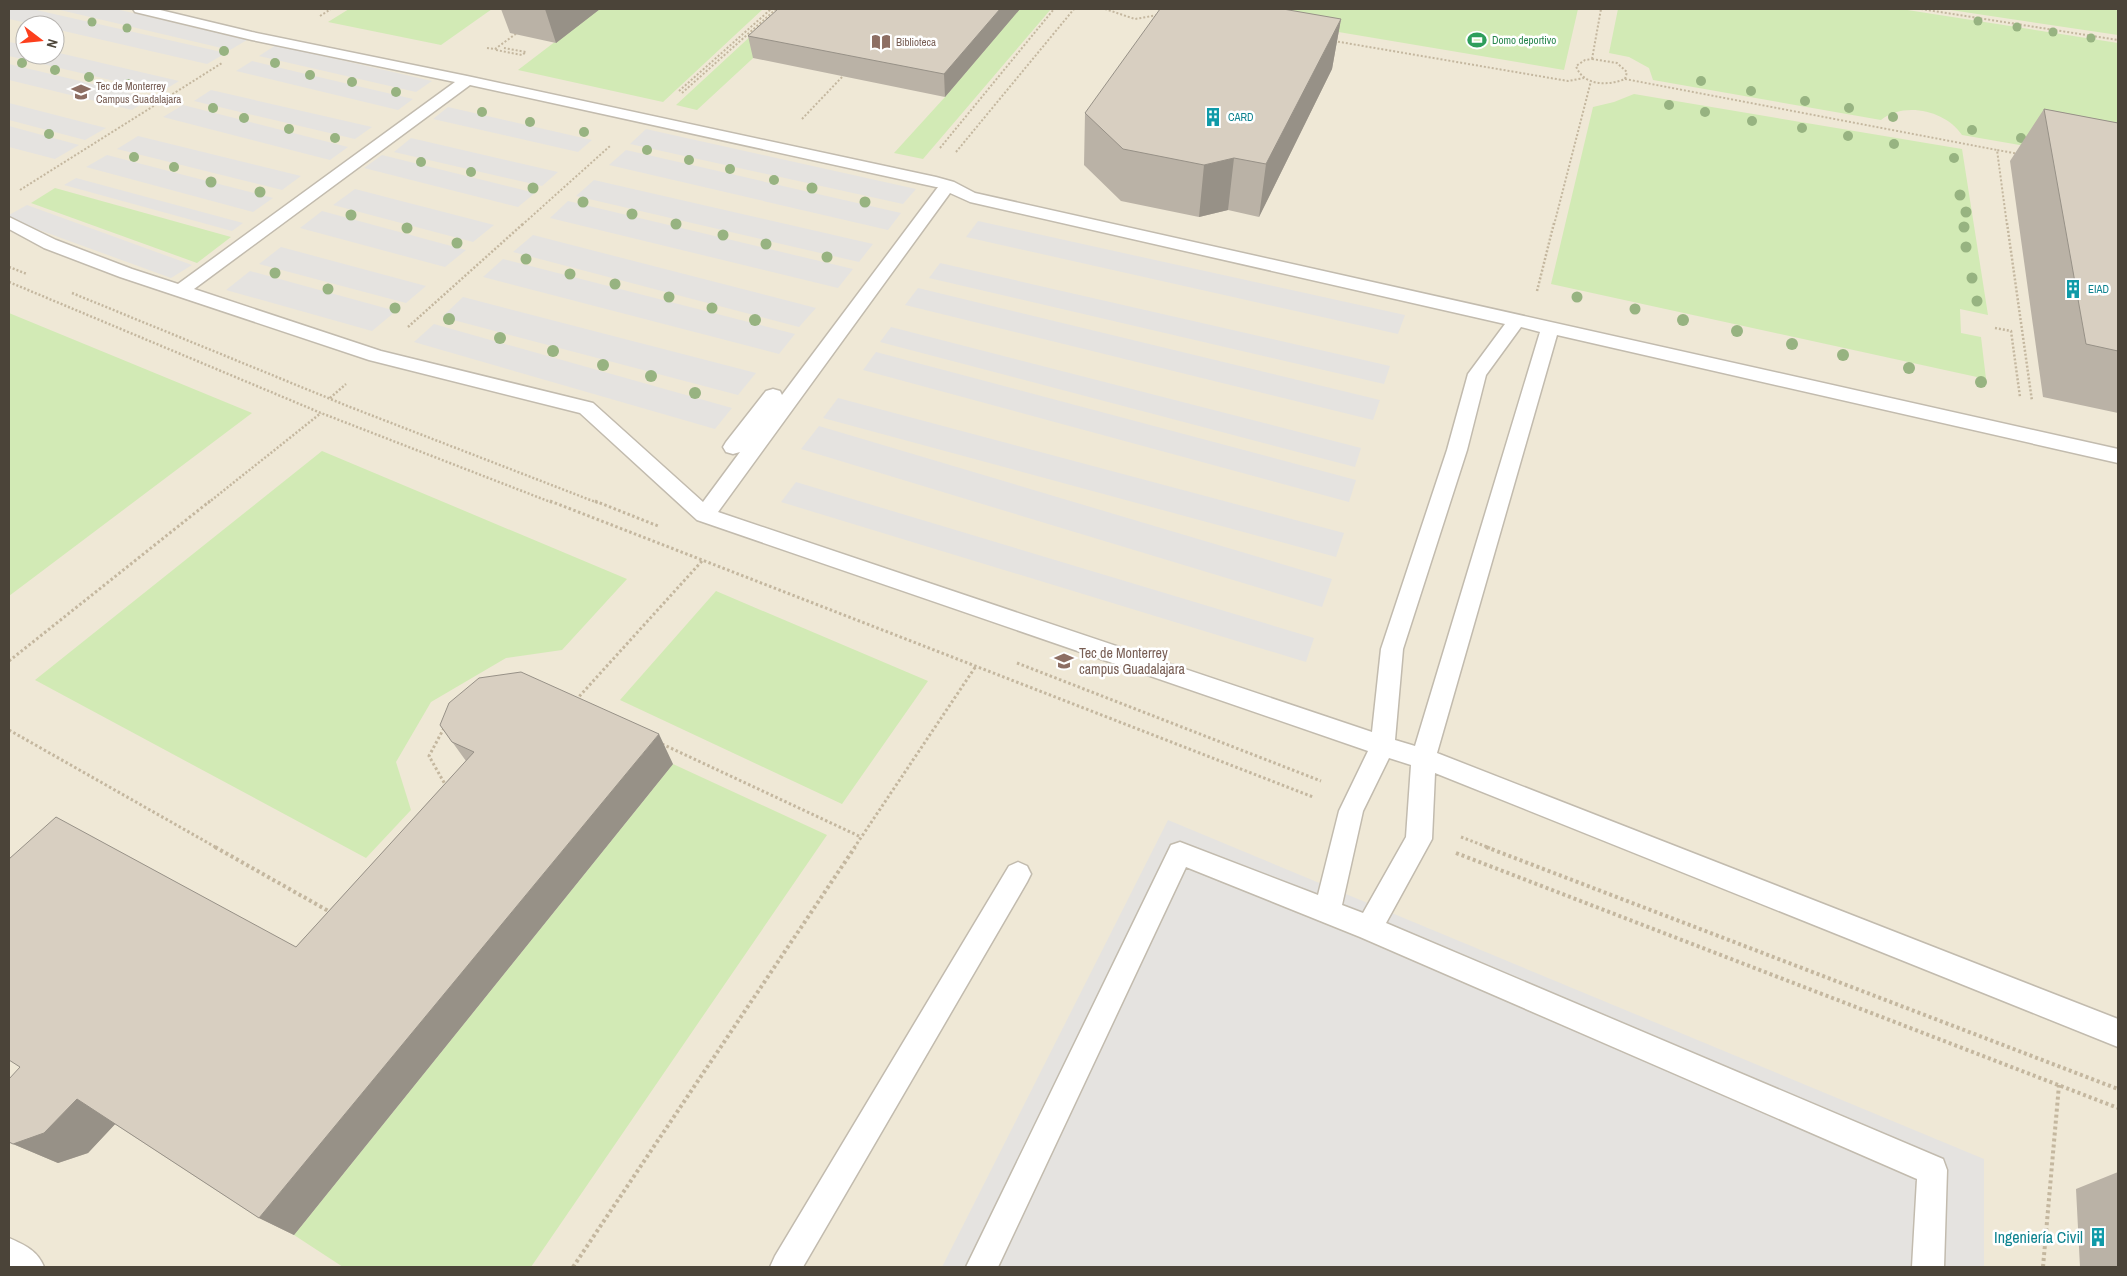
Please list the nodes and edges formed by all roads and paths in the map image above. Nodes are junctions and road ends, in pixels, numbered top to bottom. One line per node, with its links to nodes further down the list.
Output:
1 (140, 9): 13 (lane)
2 (331, 9): 11 (path)
3 (771, 9): 26 (path)
4 (776, 9): 25 (path)
5 (1054, 9): 29 (path)
6 (1074, 9): 31 (path)
7 (1105, 9): 10 (path)
8 (1601, 9): 19 (path)
9 (1922, 9): 15 (path)
10 (1160, 15)
11 (315, 19)
12 (519, 32): 18 (path)
13 (262, 37): 23 (lane); 33 (path)
14 (1328, 40): 21 (path)
15 (2118, 40)
16 (486, 48): 18 (path)
17 (504, 48): 18 (path)
18 (495, 50)
19 (1592, 59): 21 (path); 22 (path)
20 (842, 76): 27 (path)
21 (1584, 78): 24 (path)
22 (1626, 79): 24 (path); 28 (path)
23 (467, 80): 26 (lane); 39 (lane)
24 (1591, 81): 40 (path)
25 (675, 99)
26 (640, 118): 32 (lane); 42 (path)
27 (797, 124)
28 (1996, 150): 30 (path); 45 (path)
29 (936, 153)
30 (2025, 155)
31 (952, 157)
32 (942, 184): 40 (lane); 47 (lane); 49 (lane)
33 (16, 193)
34 (9, 222): 39 (lane)
35 (9, 267): 36 (path)
36 (36, 278)
37 (9, 282): 46 (path)
38 (64, 289): 44 (path)
39 (182, 290): 42 (lane)
40 (1532, 325): 48 (lane); 59 (lane); 60 (lane)
41 (1995, 328): 45 (path)
42 (376, 356): 44 (path); 49 (lane)
43 (2011, 396): 45 (path)
44 (330, 398): 50 (path)
45 (2021, 398)
46 (321, 413): 51 (path); 53 (path)
47 (733, 447)
48 (2118, 456)
49 (704, 515): 59 (lane)
50 (661, 527)
51 (702, 560): 54 (path); 55 (path)
52 (1008, 660): 62 (path)
53 (9, 662)
54 (976, 666): 62 (path); 64 (path)
55 (582, 707)
56 (447, 723): 61 (path)
57 (9, 730): 67 (path)
58 (654, 741): 64 (path)
59 (1383, 745): 60 (lane); 62 (lane)
60 (1422, 758): 63 (lane); 69 (lane)
61 (449, 792)
62 (1355, 803): 66 (lane)
63 (1419, 830): 68 (lane); 70 (path); 71 (path)
64 (861, 837): 75 (path)
65 (1018, 874): 76 (lane)
66 (1327, 912): 68 (lane); 77 (lane)
67 (336, 915)
68 (1369, 928): 78 (lane)
69 (2118, 1033)
70 (2059, 1085): 72 (path); 79 (path)
71 (2118, 1089)
72 (2118, 1108)
73 (9, 1254): 74 (lane)
74 (28, 1267)
75 (574, 1267)
76 (786, 1267)
77 (982, 1267)
78 (1928, 1267)
79 (2043, 1267)

